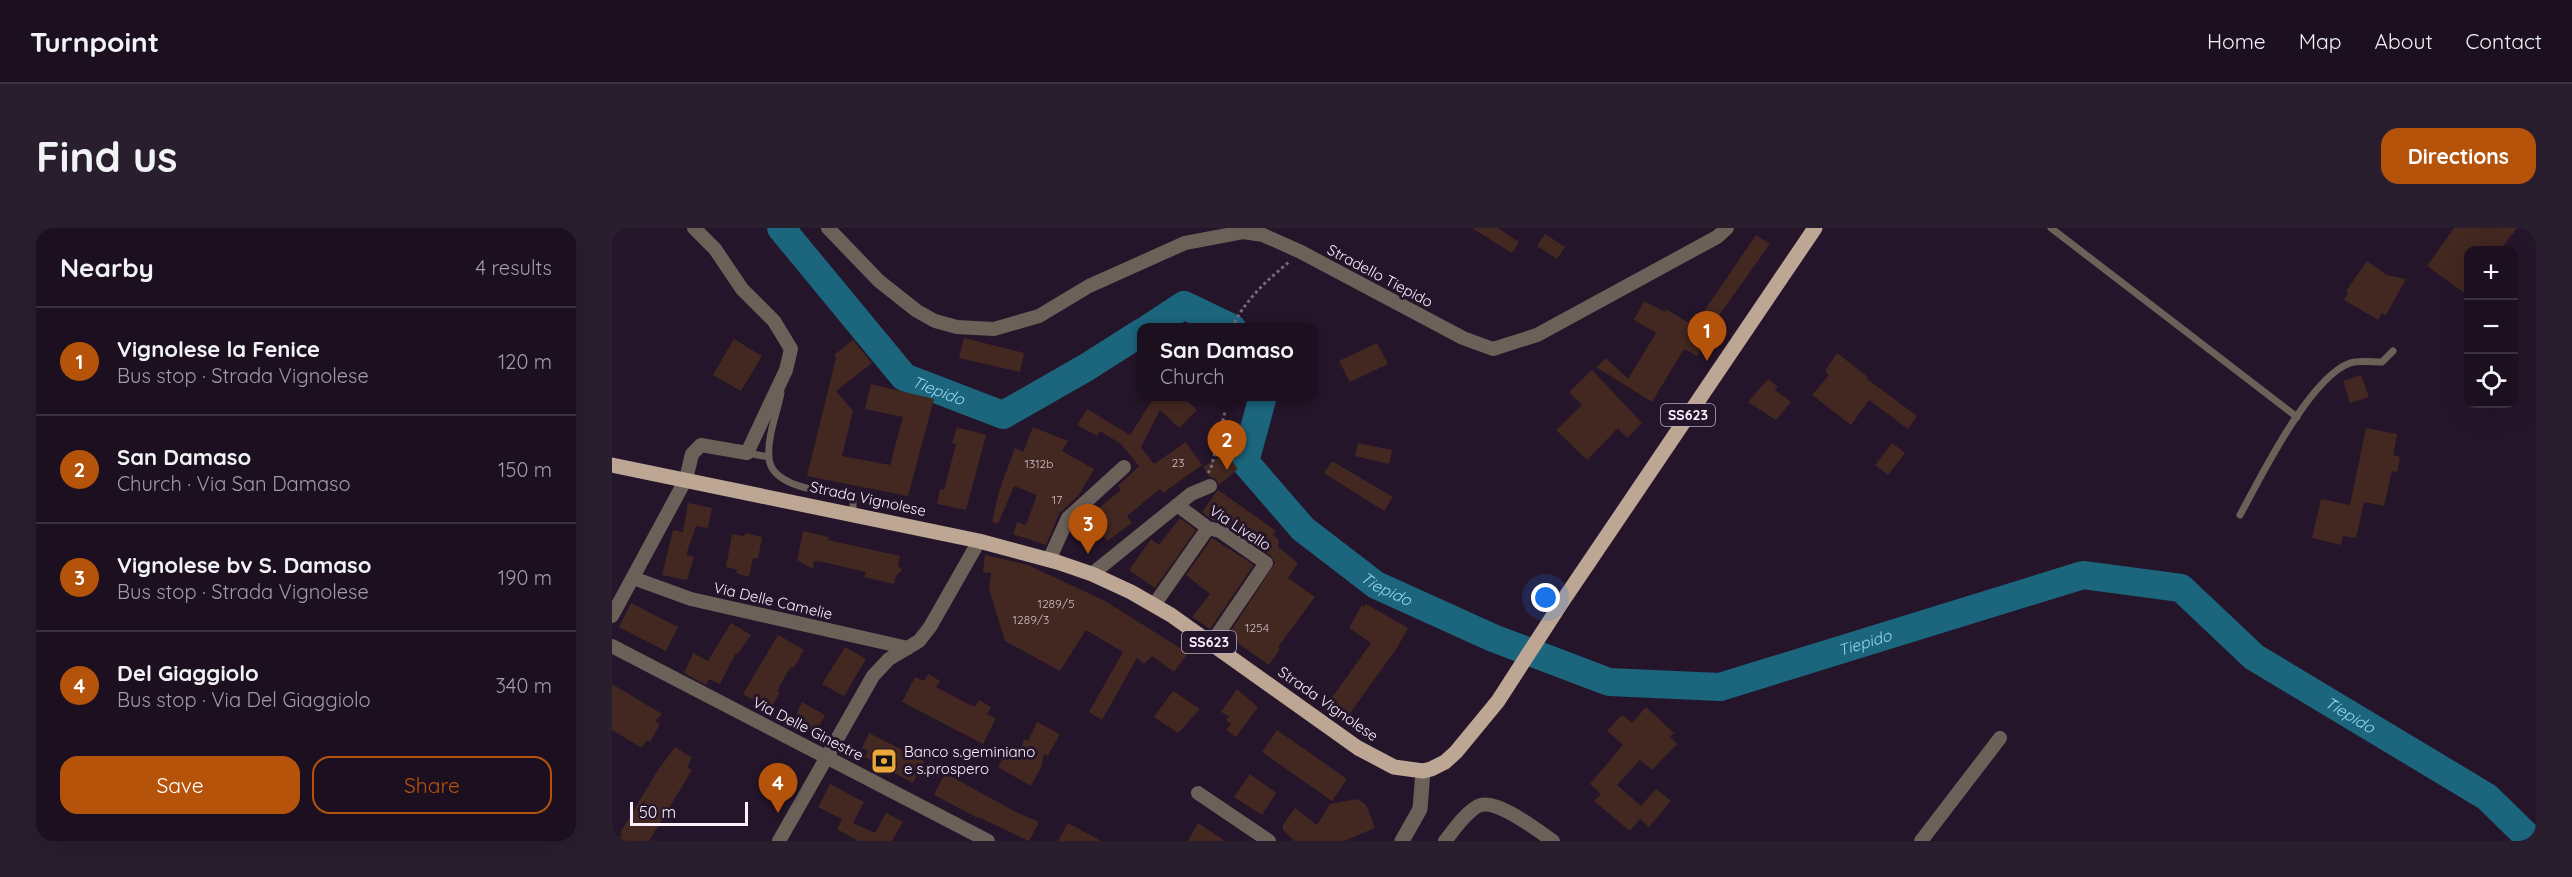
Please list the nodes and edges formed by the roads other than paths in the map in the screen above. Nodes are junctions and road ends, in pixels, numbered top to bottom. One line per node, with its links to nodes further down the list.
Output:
1 (694, 228): 7 (street)
2 (828, 228): 3 (street, Stradello Tiepido)
3 (1727, 228)
4 (1815, 228): 30 (main road, SS623)
5 (2051, 228): 8 (lane)
6 (2393, 351): 8 (lane)
7 (786, 370): 9 (street); 10 (lane)
8 (2296, 417): 17 (lane)
9 (747, 453): 10 (lane); 13 (street)
10 (769, 457): 16 (lane)
11 (612, 465): 13 (main road, Strada Vignolese / SS623)
12 (1124, 467): 20 (street)
13 (686, 479): 16 (main road, Strada Vignolese / SS623); 22 (street)
14 (1210, 486): 15 (street)
15 (1177, 505): 18 (street, Via Livello); 21 (street)
16 (853, 514): 19 (main road, Strada Vignolese / SS623)
17 (2240, 515)
18 (1208, 528): 23 (street); 25 (street, Via Livello)
19 (979, 541): 20 (main road, Strada Vignolese / SS623); 27 (street)
20 (1049, 560): 21 (main road, Strada Vignolese / SS623)
21 (1092, 574): 23 (main road, Strada Vignolese / SS623)
22 (633, 578): 24 (street); 27 (street, Via Delle Camelie)
23 (1154, 605): 25 (main road, Strada Vignolese / SS623)
24 (612, 616)
25 (1211, 644): 30 (main road, Strada Vignolese / SS623)
26 (612, 646): 29 (street, Via Delle Ginestre)
27 (908, 648): 29 (street)
28 (2000, 738): 38 (street)
29 (827, 758): 32 (street); 33 (street, Via Delle Ginestre)
30 (1423, 771): 35 (street)
31 (1198, 793): 34 (street)
32 (779, 841)
33 (988, 841)
34 (1269, 841)
35 (1401, 841)
36 (1445, 841): 37 (street)
37 (1553, 841)
38 (1921, 841)

